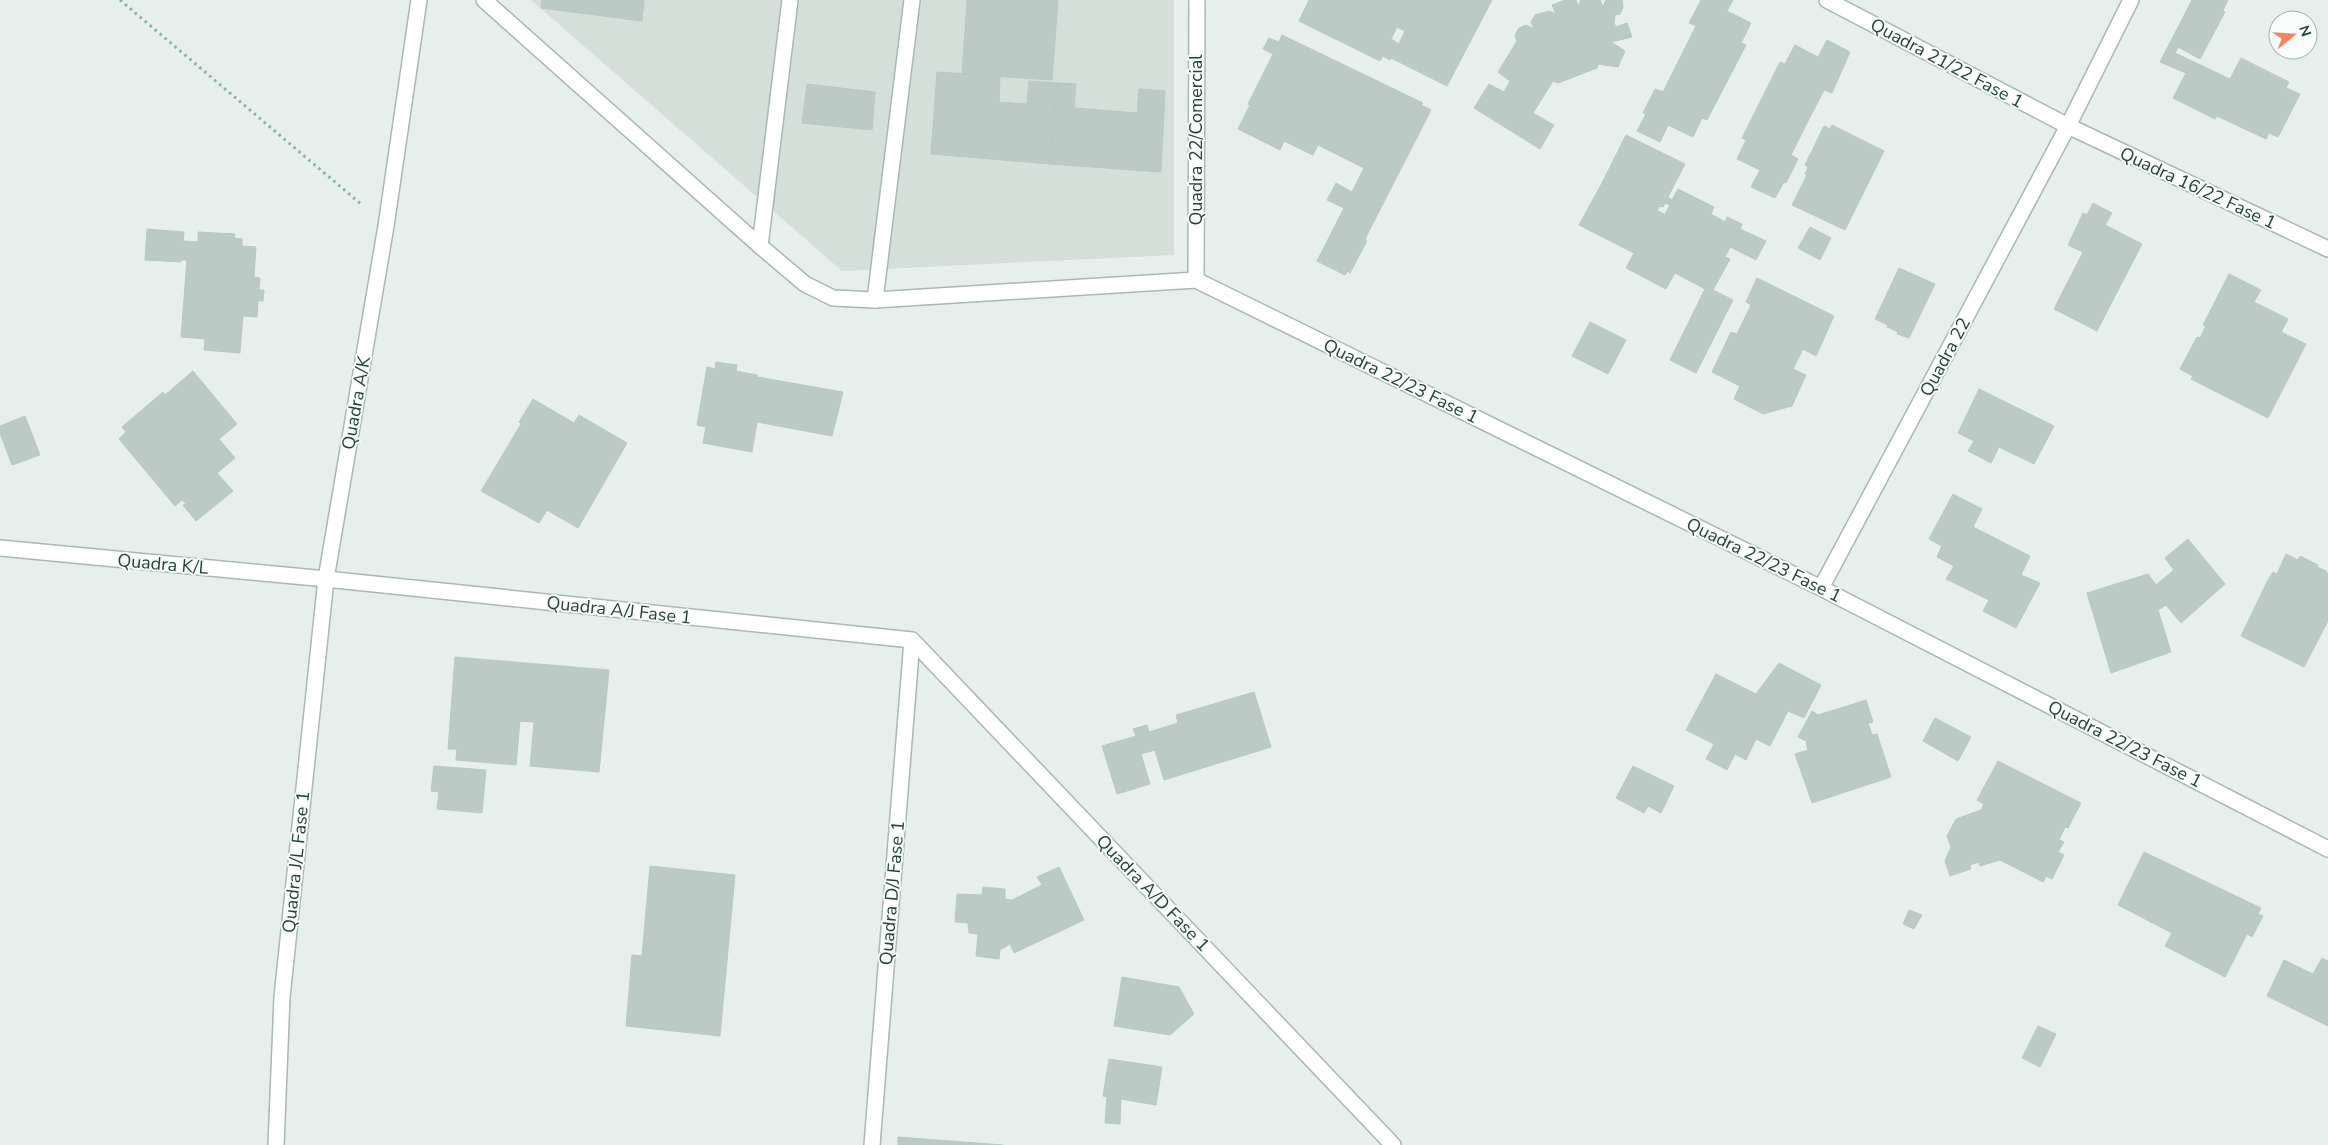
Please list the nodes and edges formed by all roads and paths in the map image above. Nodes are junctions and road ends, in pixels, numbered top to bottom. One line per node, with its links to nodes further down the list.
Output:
1 (120, 0): 10 (path)
2 (419, 0): 10 (street, Quadra A/K)
3 (484, 0): 11 (street)
4 (790, 0): 11 (street)
5 (912, 0): 14 (street)
6 (1197, 0): 13 (street, Quadra 22/Comercial)
7 (1827, 0): 9 (street, Quadra 21/22 Fase 1)
8 (2132, 0): 9 (street, Quadra 22)
9 (2068, 126): 12 (street, Quadra 16/22 Fase 1); 17 (street, Quadra 22)
10 (386, 226): 16 (street, Quadra A/K)
11 (760, 246): 14 (street)
12 (2328, 249)
13 (1196, 280): 14 (street); 17 (street, Quadra 22/23 Fase 1)
14 (875, 300)
15 (0, 548): 16 (street, Quadra K/L)
16 (326, 579): 18 (street, Quadra A/J Fase 1); 20 (street, Quadra J/L Fase 1)
17 (1821, 588): 19 (street, Quadra 22/23 Fase 1)
18 (912, 640): 21 (street, Quadra D/J Fase 1); 22 (street, Quadra A/D Fase 1)
19 (2328, 849)
20 (276, 1145)
21 (872, 1145)
22 (1393, 1145)

